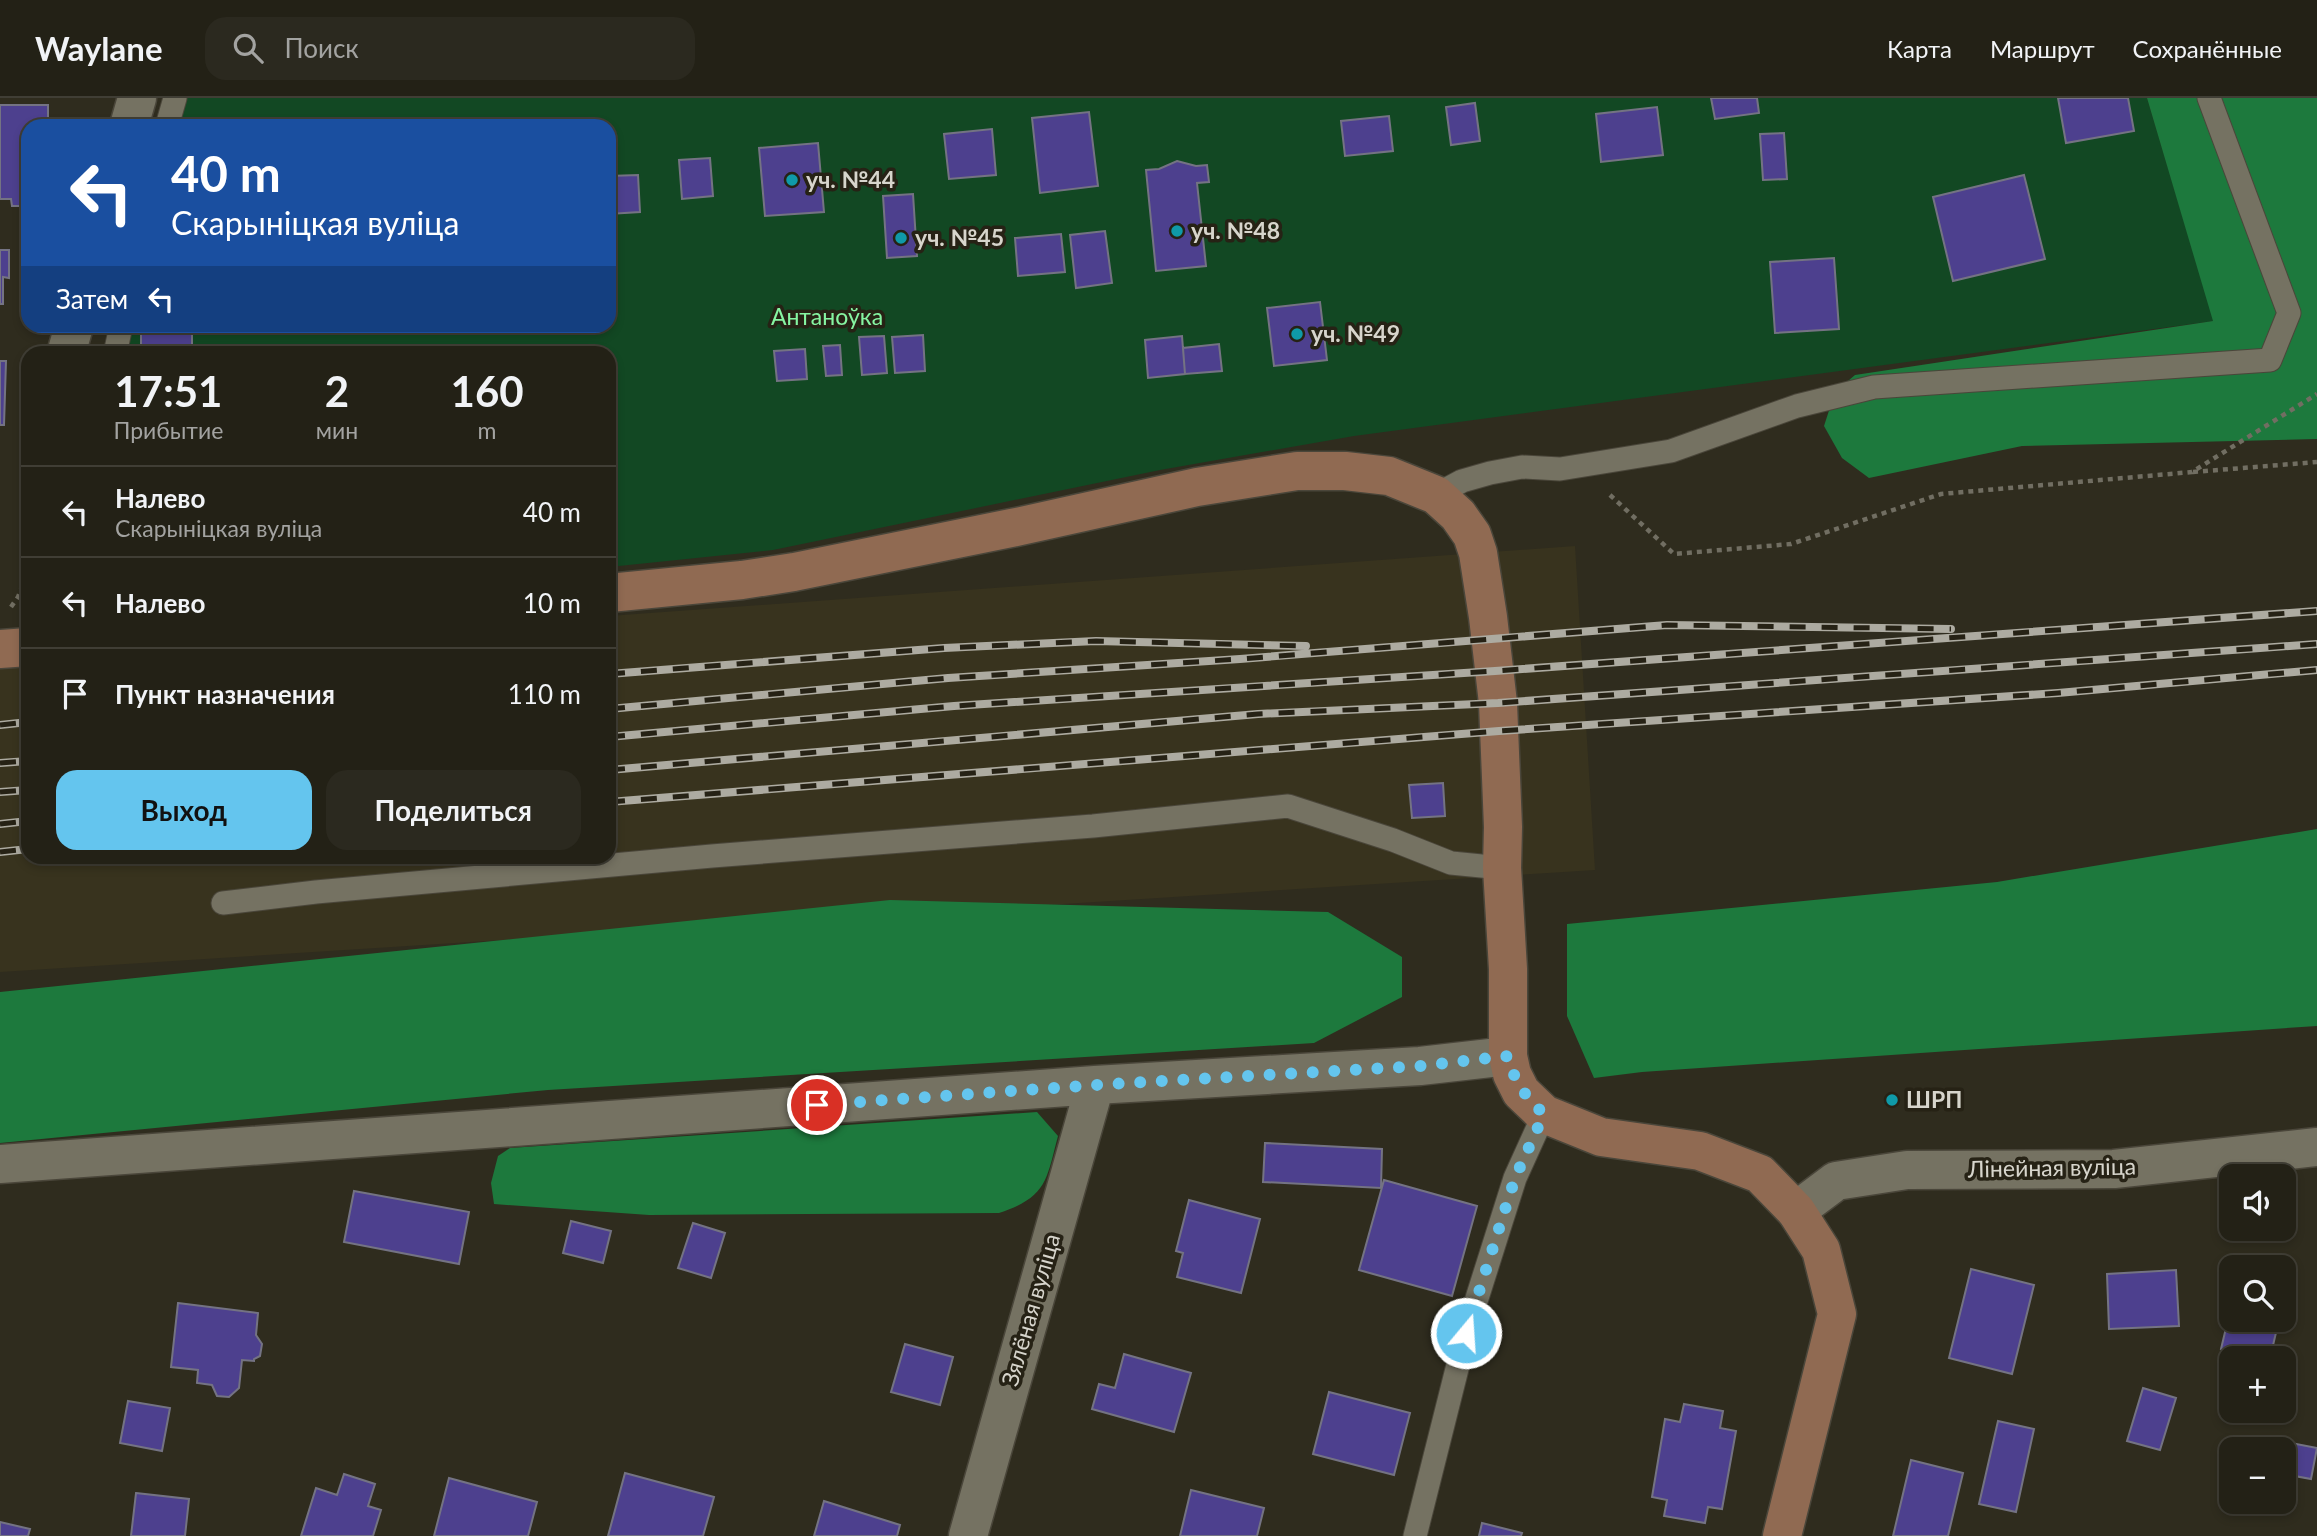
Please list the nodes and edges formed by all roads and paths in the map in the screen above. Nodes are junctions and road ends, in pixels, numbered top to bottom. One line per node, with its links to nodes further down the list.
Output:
1 (137, 98): 4 (street)
2 (175, 98): 5 (lane)
3 (2209, 98): 8 (lane)
4 (131, 119)
5 (169, 119)
6 (2317, 394): 9 (path)
7 (2317, 462): 9 (path)
8 (1560, 469): 9 (path); 10 (lane)
9 (2192, 472)
10 (1436, 495): 12 (street); 15 (street)
11 (21, 590): 13 (path)
12 (616, 592)
13 (3, 631): 14 (street)
14 (21, 643)
15 (1503, 868): 16 (lane); 17 (street)
16 (223, 903)
17 (1508, 1056): 18 (street); 19 (street)
18 (1095, 1085): 21 (street); 23 (street, Зялёная вуліца)
19 (1544, 1114): 22 (street); 24 (lane)
20 (2317, 1147): 22 (street, Лінейная вуліца)
21 (0, 1164)
22 (1796, 1211): 25 (street)
23 (968, 1536)
24 (1415, 1536)
25 (1782, 1536)

